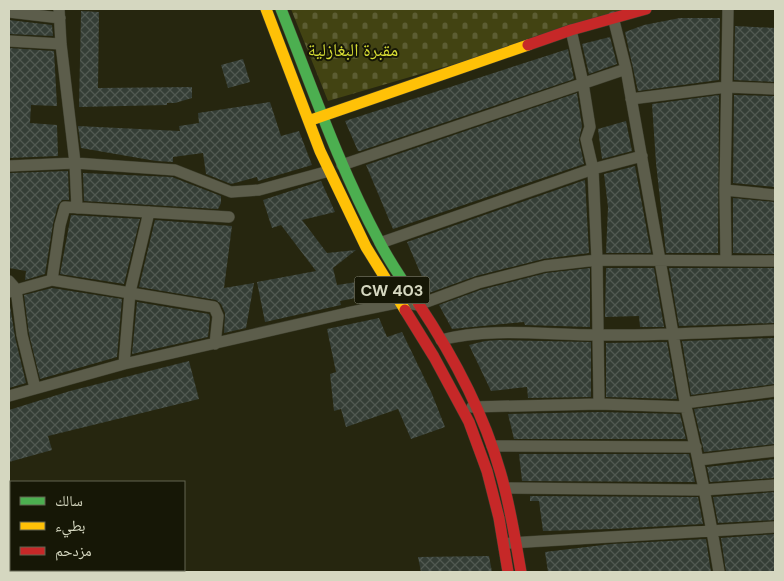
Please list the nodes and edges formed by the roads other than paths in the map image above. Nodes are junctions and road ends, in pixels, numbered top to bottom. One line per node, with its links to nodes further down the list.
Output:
1 (257, 9): 9 (main road)
2 (266, 9): 9 (main road, CW 403)
3 (282, 9): 18 (main road, CW 403)
4 (646, 9): 8 (main road)
5 (728, 9): 15 (street)
6 (9, 12): 7 (street)
7 (59, 14): 12 (street)
8 (613, 17): 10 (main road); 13 (street)
9 (272, 25): 19 (main road, CW 403)
10 (572, 30): 14 (street); 18 (main road)
11 (9, 41): 12 (street)
12 (61, 44): 21 (street)
13 (626, 69): 14 (street); 17 (street)
14 (583, 83): 23 (street); 24 (street)
15 (726, 87): 16 (street); 17 (street); 26 (street)
16 (775, 88)
17 (631, 99): 20 (street)
18 (323, 114): 19 (main road); 23 (main road, CW 403)
19 (309, 121): 25 (main road, CW 403)
20 (642, 156): 24 (street); 33 (street)
21 (74, 163): 22 (street); 25 (street); 28 (street)
22 (9, 166)
23 (342, 166): 31 (main road, CW 403)
24 (593, 169): 31 (street); 32 (street)
25 (329, 171): 39 (main road, CW 403)
26 (725, 190): 27 (street); 34 (street)
27 (775, 195)
28 (77, 208): 29 (street); 36 (street)
29 (149, 212): 30 (street); 38 (street)
30 (229, 217)
31 (380, 243): 40 (main road, CW 403)
32 (597, 260): 33 (street); 40 (street); 43 (street)
33 (660, 260): 34 (street); 42 (street)
34 (726, 260): 35 (street)
35 (775, 261)
36 (52, 280): 37 (street); 38 (street)
37 (11, 287): 47 (street)
38 (130, 292): 45 (street); 46 (street)
39 (401, 302): 40 (street); 45 (street); 53 (main road, CW 403)
40 (418, 305): 44 (main road, CW 403)
41 (775, 330): 42 (street)
42 (674, 334): 43 (street); 51 (street)
43 (599, 335): 44 (street); 50 (street)
44 (441, 340): 52 (main road, CW 403)
45 (215, 344): 46 (street)
46 (124, 364): 47 (street)
47 (35, 388): 49 (street)
48 (775, 391): 51 (street)
49 (9, 396)
50 (599, 404): 51 (street); 52 (street)
51 (685, 405): 55 (street)
52 (476, 407): 53 (street); 54 (main road, CW 403)
53 (462, 409): 64 (main road, CW 403)
54 (492, 446): 55 (street); 59 (main road, CW 403)
55 (696, 447): 57 (street)
56 (775, 451): 57 (street)
57 (698, 460): 60 (street)
58 (775, 485): 60 (street)
59 (505, 488): 60 (street); 63 (main road, CW 403)
60 (703, 490): 62 (street)
61 (775, 526): 62 (street)
62 (712, 531): 63 (street); 67 (street)
63 (516, 543): 64 (street); 66 (main road, CW 403)
64 (503, 544): 65 (main road, CW 403)
65 (508, 572)
66 (521, 572)
67 (719, 572)

